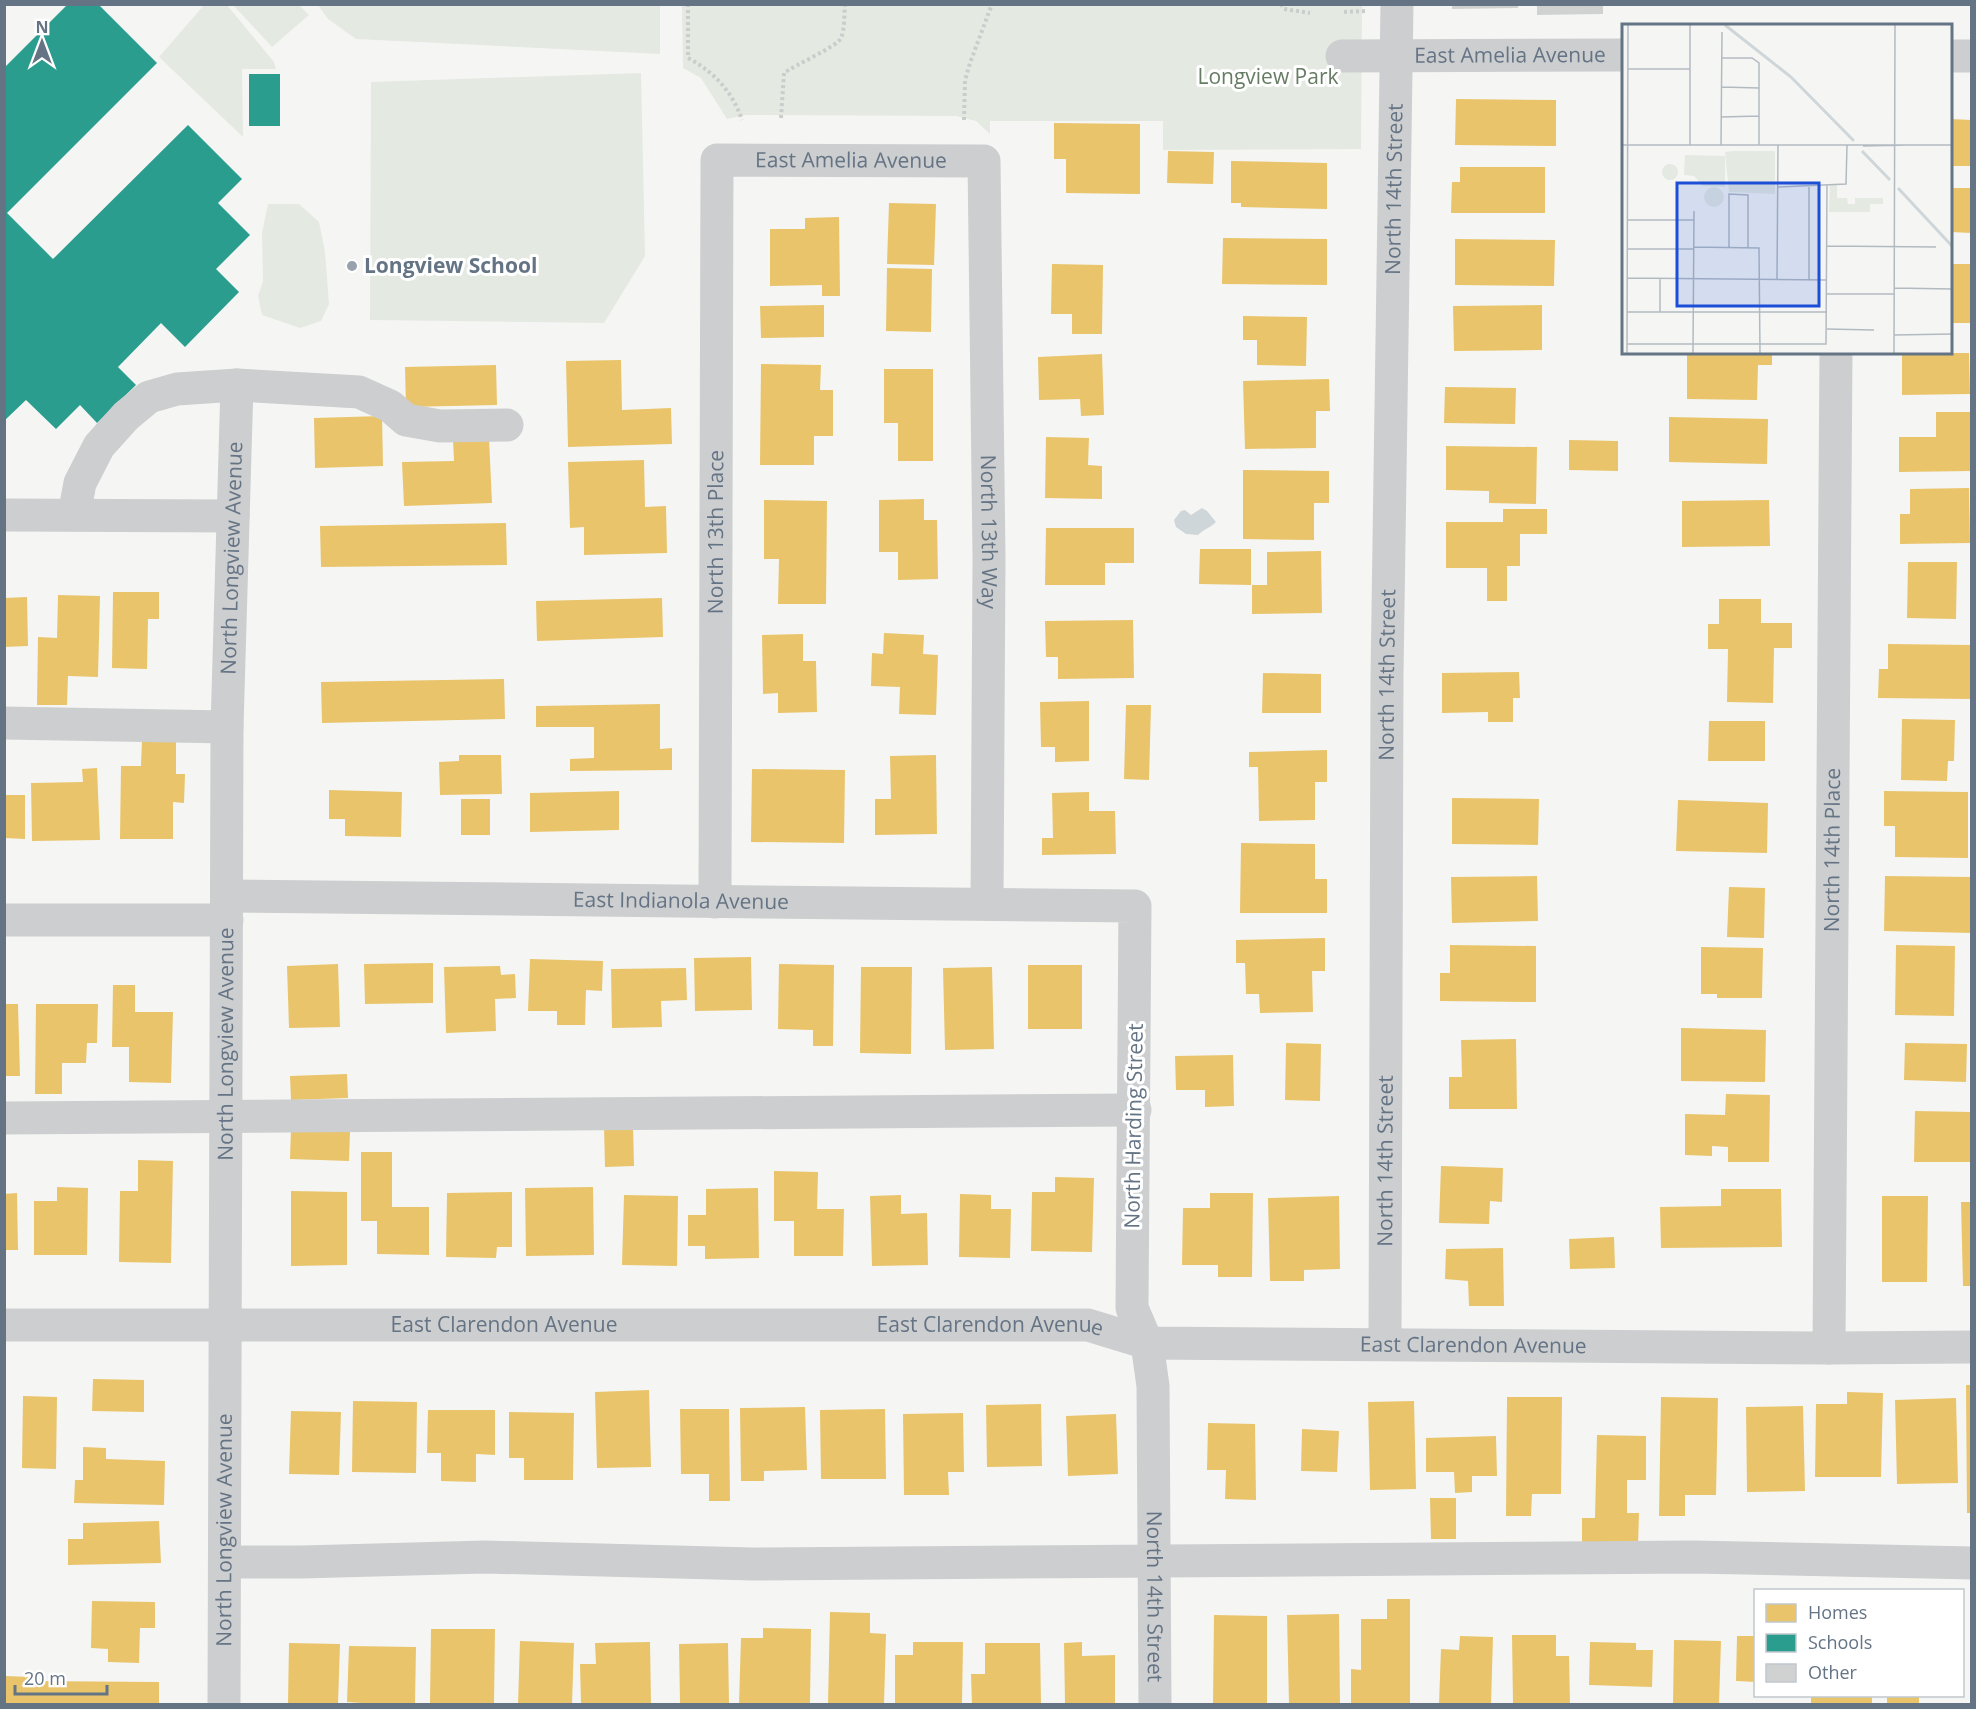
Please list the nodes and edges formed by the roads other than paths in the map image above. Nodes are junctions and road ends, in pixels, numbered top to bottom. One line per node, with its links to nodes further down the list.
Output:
1 (1397, 4): 4 (street, North 14th Street)
2 (1622, 55): 4 (street, East Amelia Avenue)
3 (1342, 56): 4 (street, East Amelia Avenue)
4 (1397, 56): 28 (street, North 14th Street)
5 (1952, 56): 6 (street)
6 (1971, 56)
7 (717, 160): 8 (street, East Amelia Avenue); 17 (street, North 13th Place)
8 (984, 161): 18 (street, North 13th Way)
9 (1836, 354): 30 (street, North 14th Place)
10 (237, 385): 11 (street); 13 (street); 14 (street, North Longview Avenue)
11 (507, 425)
12 (4, 515): 13 (street)
13 (74, 515): 14 (street)
14 (233, 516): 16 (street, North Longview Avenue)
15 (4, 723): 16 (street)
16 (227, 727): 20 (street, North Longview Avenue)
17 (715, 902): 18 (street, East Indianola Avenue); 20 (street, East Indianola Avenue)
18 (987, 904): 19 (street, East Indianola Avenue)
19 (1135, 906): 22 (street, North Harding Street)
20 (227, 908): 21 (street, East Indianola Avenue); 24 (street, North Longview Avenue)
21 (4, 921)
22 (1135, 1110): 24 (street); 27 (street, North Harding Street)
23 (4, 1118): 24 (street)
24 (226, 1118): 26 (street, North Longview Avenue)
25 (4, 1325): 26 (street, East Clarendon Avenue)
26 (225, 1325): 27 (street, East Clarendon Avenue); 32 (street, North Longview Avenue)
27 (1147, 1343): 28 (street, East Clarendon Avenue); 31 (street, North 14th Street)
28 (1385, 1344): 30 (street, East Clarendon Avenue)
29 (1971, 1347): 30 (street, East Clarendon Avenue)
30 (1829, 1348)
31 (1154, 1561): 32 (street); 33 (street); 35 (street, North 14th Street)
32 (225, 1562): 34 (street, North Longview Avenue)
33 (1971, 1563)
34 (224, 1704)
35 (1155, 1704)

